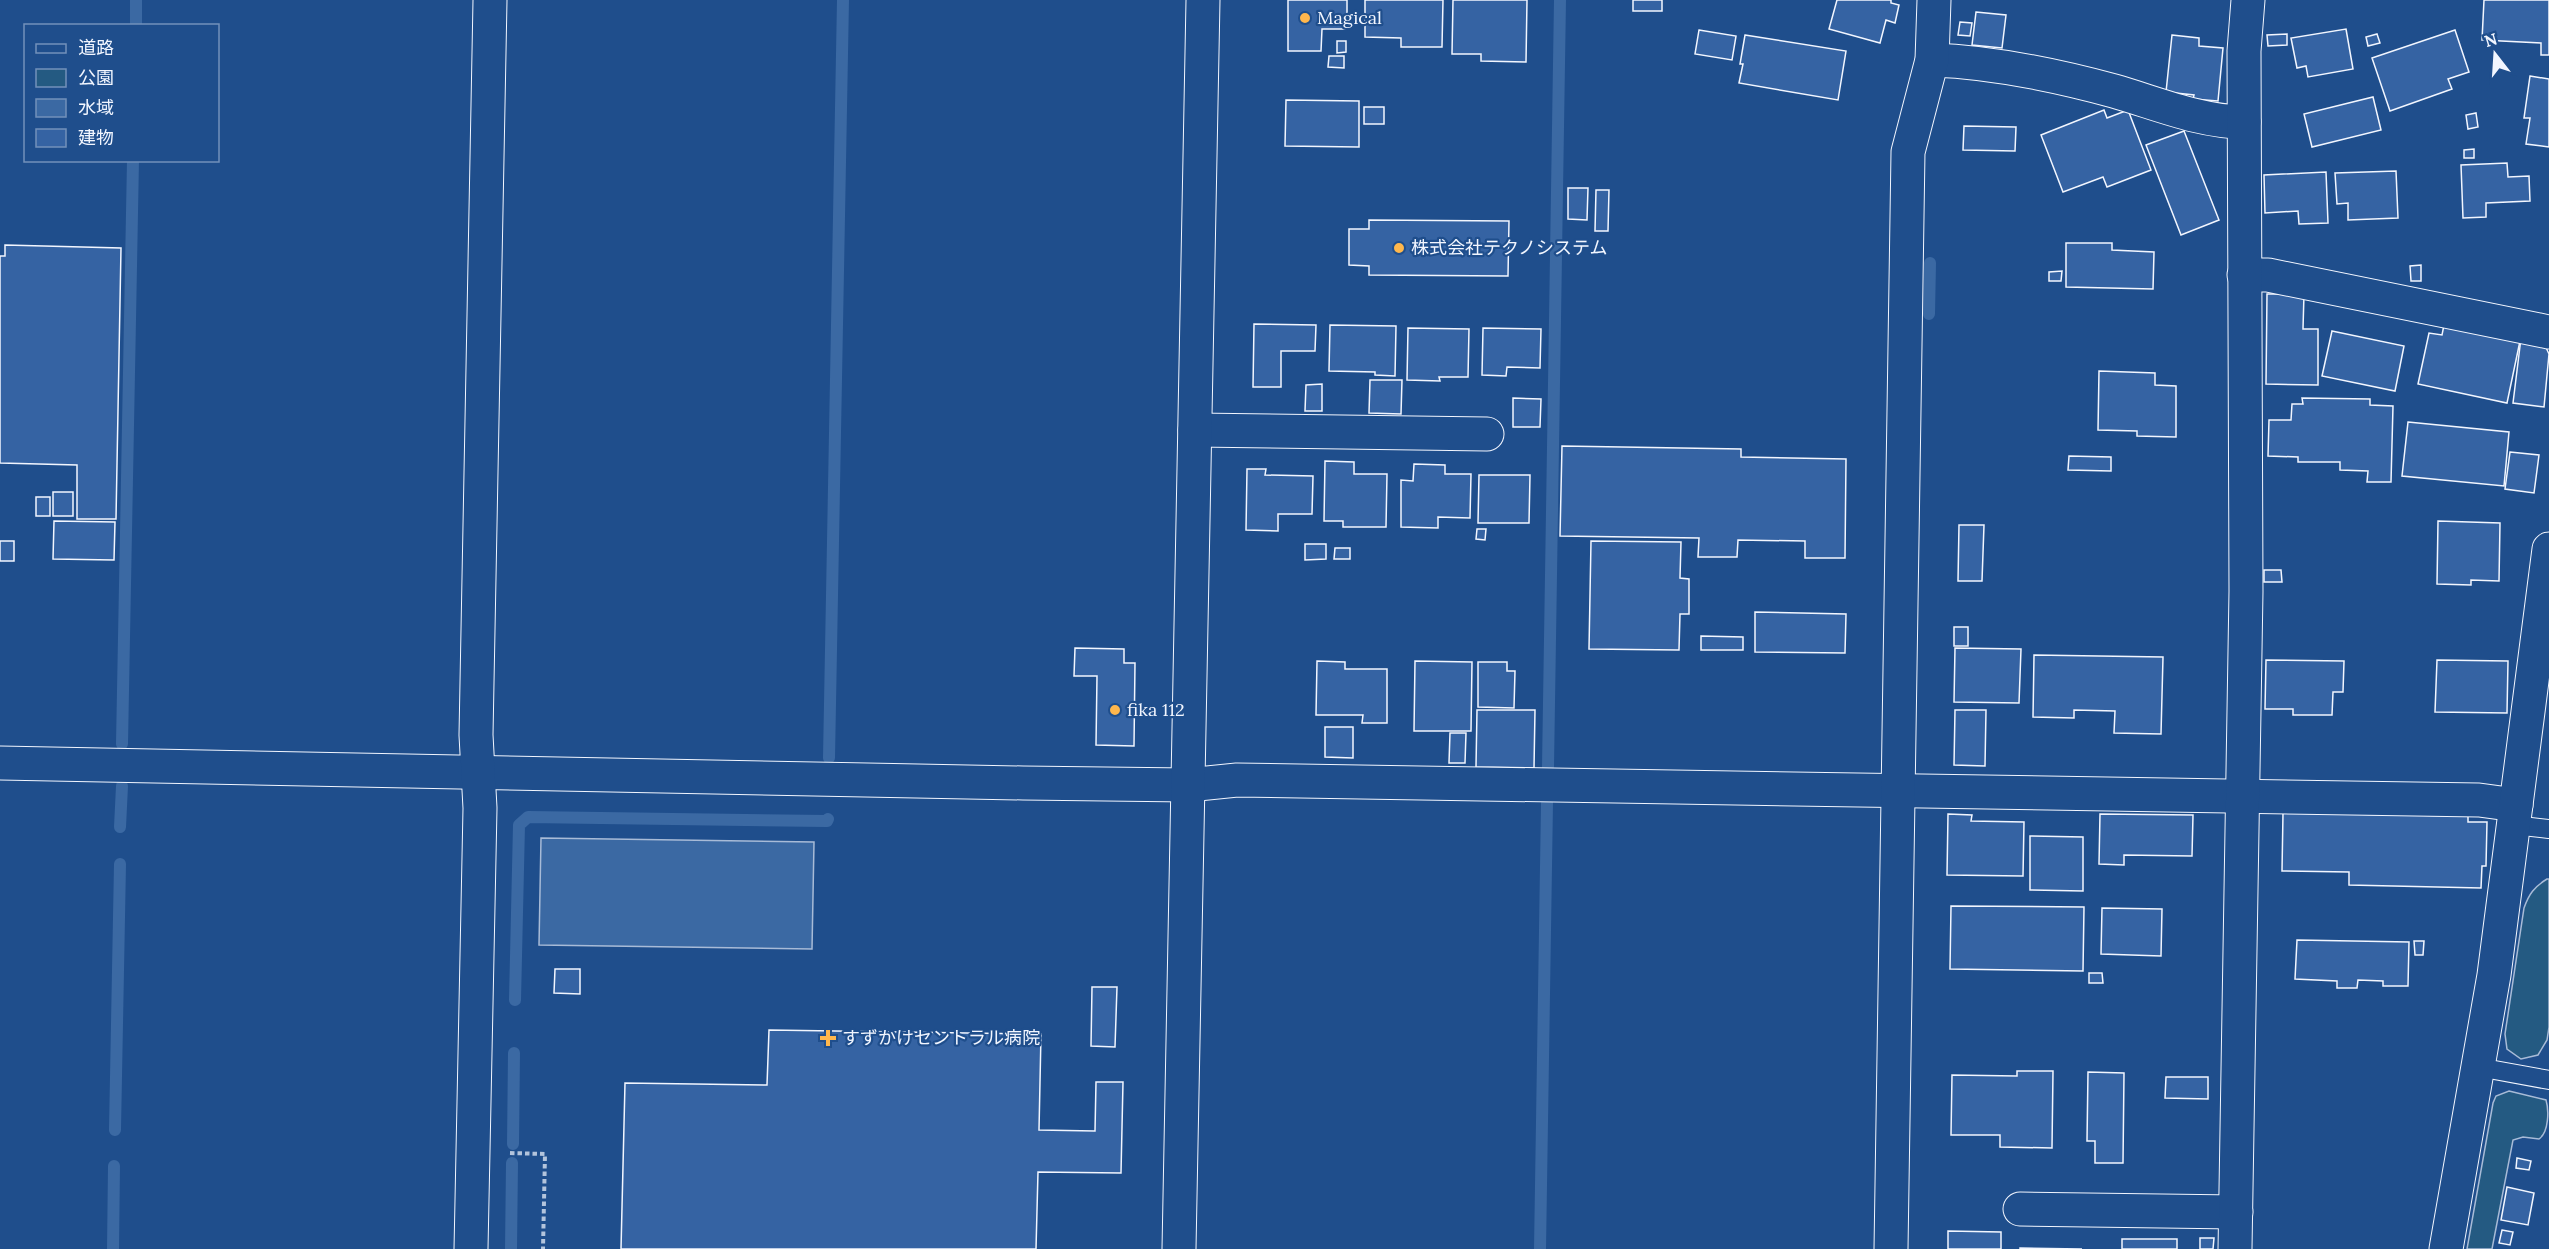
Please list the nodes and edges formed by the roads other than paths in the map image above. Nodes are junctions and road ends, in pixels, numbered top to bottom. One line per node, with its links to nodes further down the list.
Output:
1 (490, 0): 13 (street)
2 (1203, 0): 9 (street)
3 (1934, 0): 5 (street)
4 (2248, 0): 6 (street)
5 (1932, 60): 6 (street); 15 (street)
6 (2244, 122): 7 (street)
7 (2244, 275): 8 (street); 16 (street)
8 (2549, 332)
9 (1195, 430): 10 (street); 14 (street)
10 (1487, 434)
11 (2549, 549): 17 (street)
12 (0, 763): 13 (street)
13 (478, 771): 14 (street); 23 (street)
14 (1188, 785): 15 (street); 24 (street)
15 (1898, 790): 16 (street); 25 (street)
16 (2242, 796): 17 (street); 22 (street)
17 (2515, 815): 18 (lane); 19 (street)
18 (2549, 829)
19 (2478, 1067): 20 (lane); 27 (street)
20 (2549, 1080)
21 (2020, 1209): 22 (street)
22 (2236, 1212): 26 (street)
23 (471, 1249)
24 (1179, 1249)
25 (1891, 1249)
26 (2235, 1249)
27 (2445, 1249)

